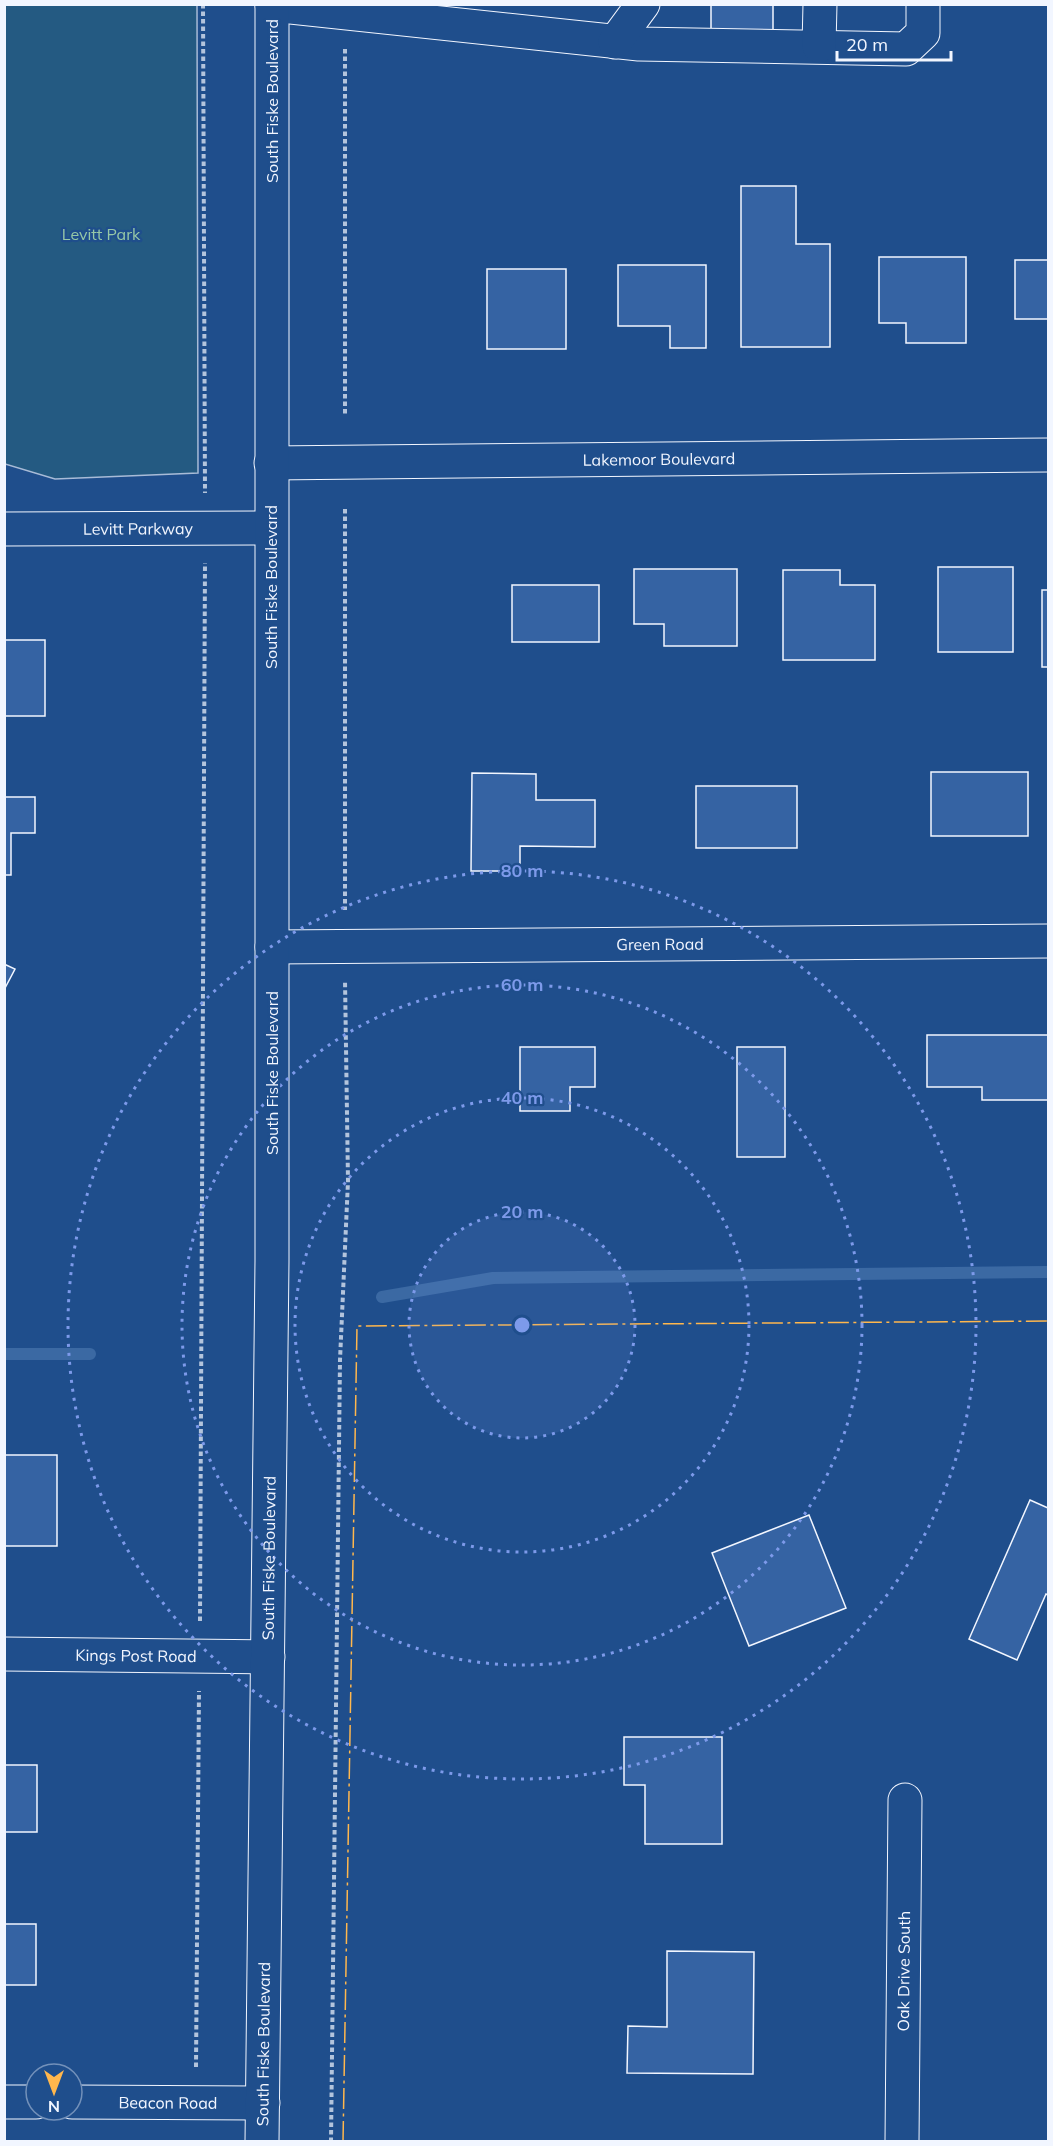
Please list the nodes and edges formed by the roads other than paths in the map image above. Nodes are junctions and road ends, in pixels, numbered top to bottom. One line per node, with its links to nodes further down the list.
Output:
1 (272, 4): 6 (street); 10 (street, South Fiske Boulevard)
2 (507, 4): 6 (street)
3 (643, 4): 7 (street)
4 (820, 4): 8 (street)
5 (923, 4): 8 (street)
6 (485, 28): 7 (street)
7 (615, 42): 8 (street)
8 (819, 46)
9 (1048, 455): 10 (street, Lakemoor Boulevard)
10 (271, 463): 11 (street, South Fiske Boulevard)
11 (271, 528): 12 (street, Levitt Parkway); 14 (street, South Fiske Boulevard)
12 (4, 529)
13 (1048, 940): 14 (street, Green Road)
14 (272, 947): 16 (street, South Fiske Boulevard)
15 (4, 1654): 16 (street, Kings Post Road)
16 (268, 1656): 21 (street, South Fiske Boulevard)
17 (905, 1800): 23 (street, Oak Drive South)
18 (4, 2102): 19 (street)
19 (24, 2102)
20 (84, 2102): 21 (street, Beacon Road)
21 (263, 2103): 22 (street, South Fiske Boulevard)
22 (262, 2142)
23 (902, 2142)

